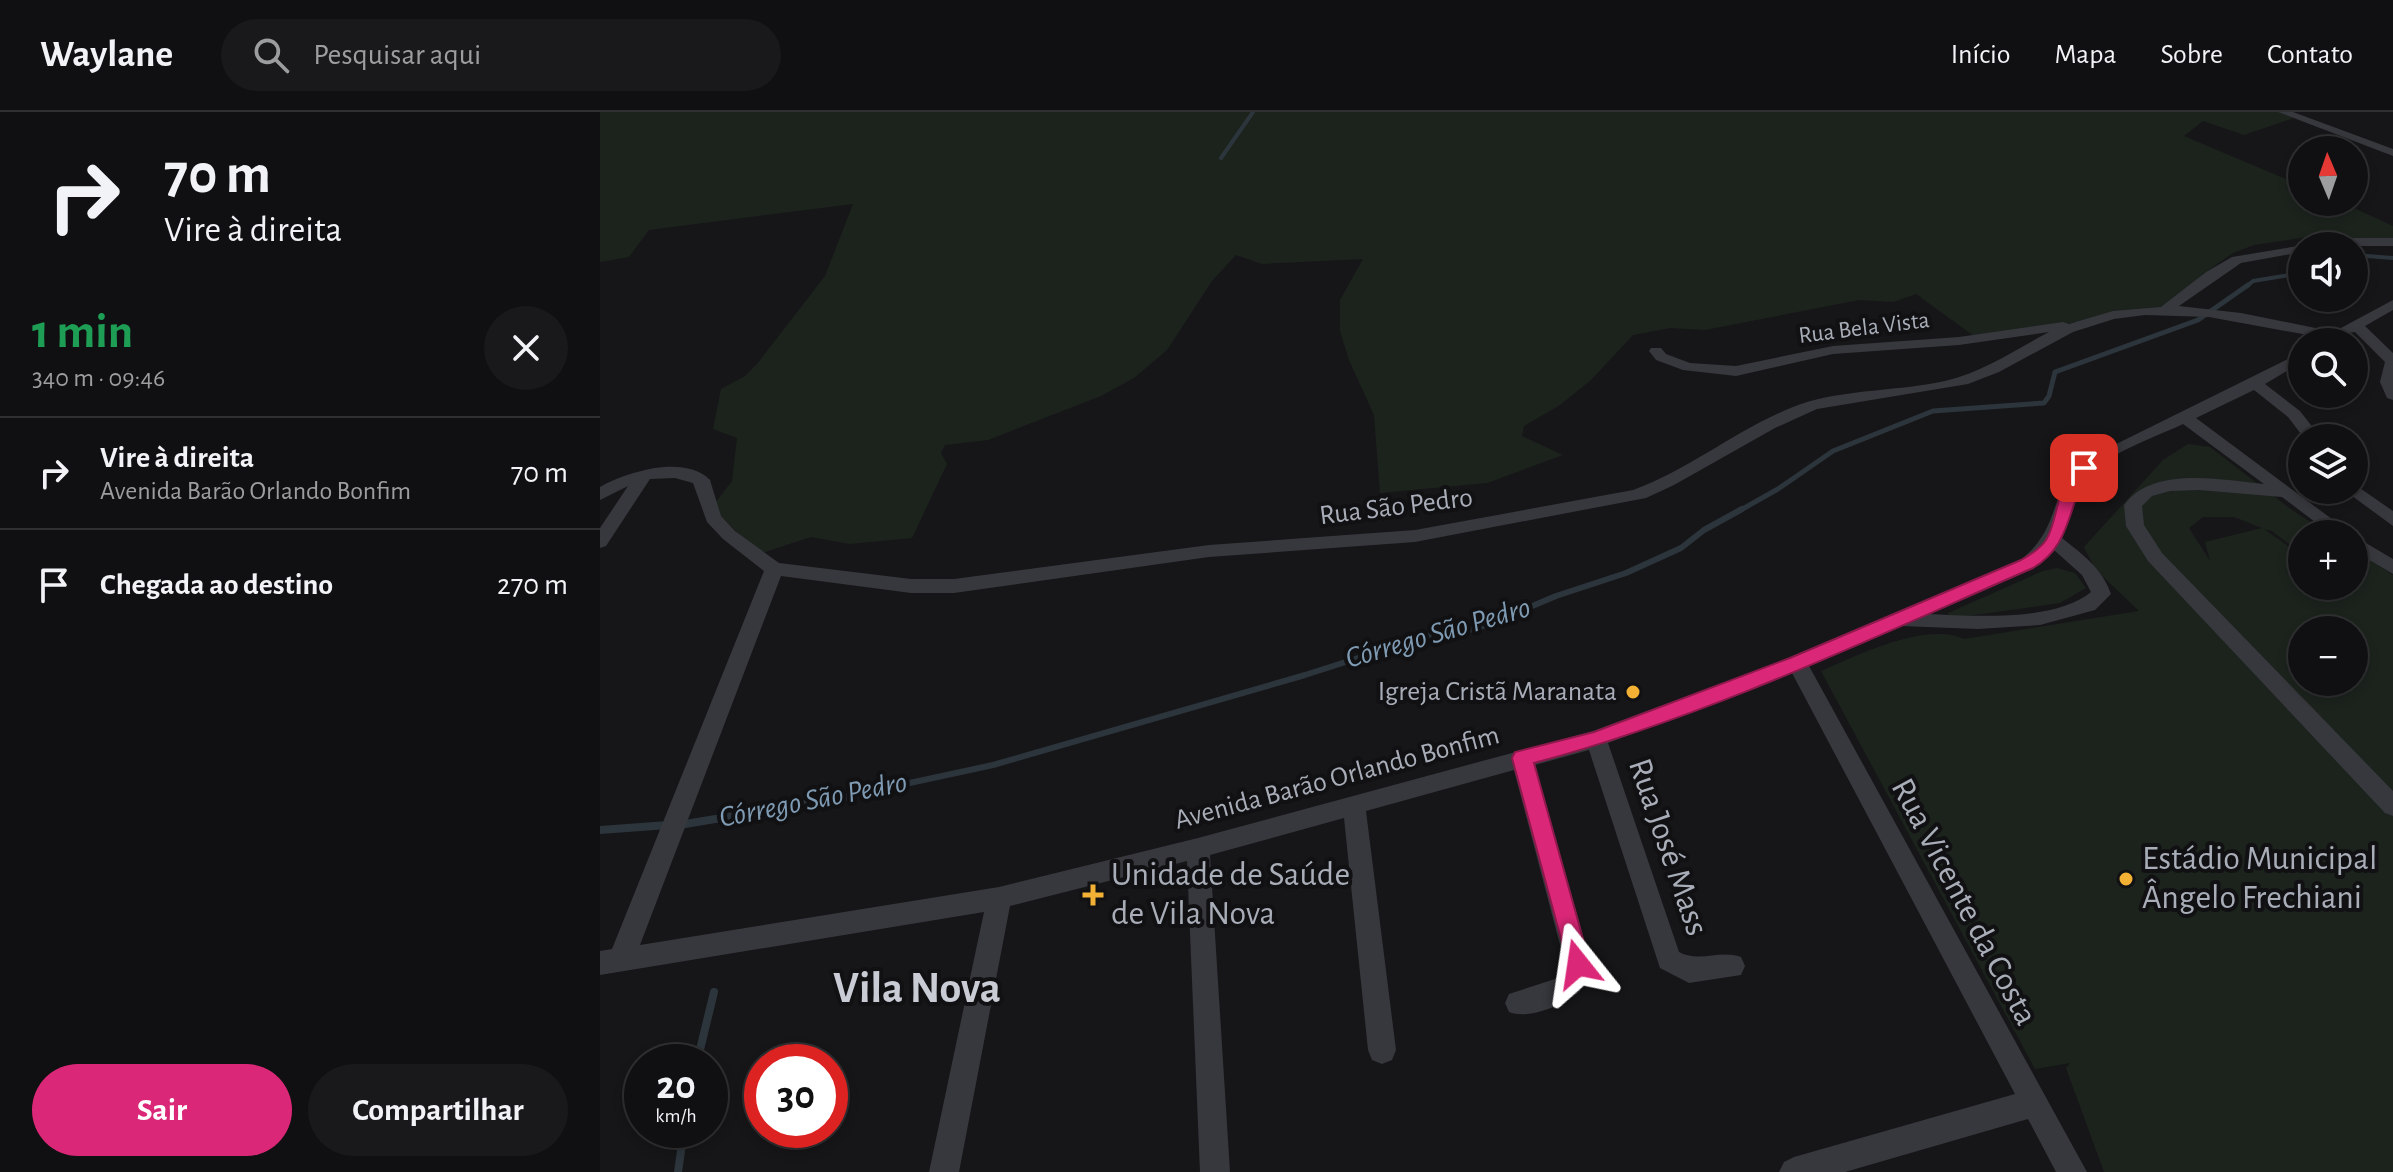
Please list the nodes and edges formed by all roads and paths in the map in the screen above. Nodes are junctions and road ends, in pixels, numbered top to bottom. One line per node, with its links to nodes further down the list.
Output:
1 (2283, 112): 2 (street)
2 (2393, 153)
3 (2368, 242): 4 (street)
4 (2393, 242)
5 (2288, 251): 7 (street)
6 (2393, 304): 9 (street)
7 (2165, 310): 8 (street, Rua São Pedro); 11 (street, Rua São Pedro)
8 (2083, 323): 12 (street, Rua Bela Vista); 28 (street, Rua São Pedro)
9 (2357, 326): 10 (street); 15 (street)
10 (2353, 328)
11 (2288, 330)
12 (1656, 351)
13 (2288, 365): 14 (street)
14 (2256, 384): 16 (street); 17 (street)
15 (2393, 395)
16 (2184, 417): 19 (street); 24 (street)
17 (2302, 424)
18 (645, 474): 20 (street); 25 (street); 28 (street, Rua São Pedro)
19 (2284, 492): 22 (street); 34 (street)
20 (600, 494)
21 (2368, 500): 23 (street)
22 (2323, 520)
23 (2393, 520)
24 (2054, 541): 29 (street, Avenida Barão Orlando Bonfim); 29 (street)
25 (600, 542)
26 (2368, 551): 27 (street)
27 (2393, 568)
28 (774, 569): 37 (street)
29 (1900, 619): 30 (street, Avenida Barão Orlando Bonfim)
30 (1797, 663): 31 (street, Avenida Barão Orlando Bonfim); 41 (street, Rua Vicente da Costa)
31 (1596, 739): 32 (street, Avenida Barão Orlando Bonfim); 38 (street, Rua José Mass)
32 (1522, 758): 33 (street, Avenida Barão Orlando Bonfim); 39 (street)
33 (1354, 803): 35 (street, Avenida Barão Orlando Bonfim); 40 (street)
34 (2393, 806)
35 (1198, 848): 36 (street, Avenida Barão Orlando Bonfim); 43 (street)
36 (999, 898): 37 (street, Avenida Barão Orlando Bonfim); 42 (street)
37 (610, 963)
38 (1732, 966)
39 (1518, 1003)
40 (1382, 1050)
41 (2034, 1103): 44 (street); 45 (street, Rua Vicente da Costa)
42 (944, 1172)
43 (1215, 1172)
44 (1794, 1172)
45 (2072, 1172)

